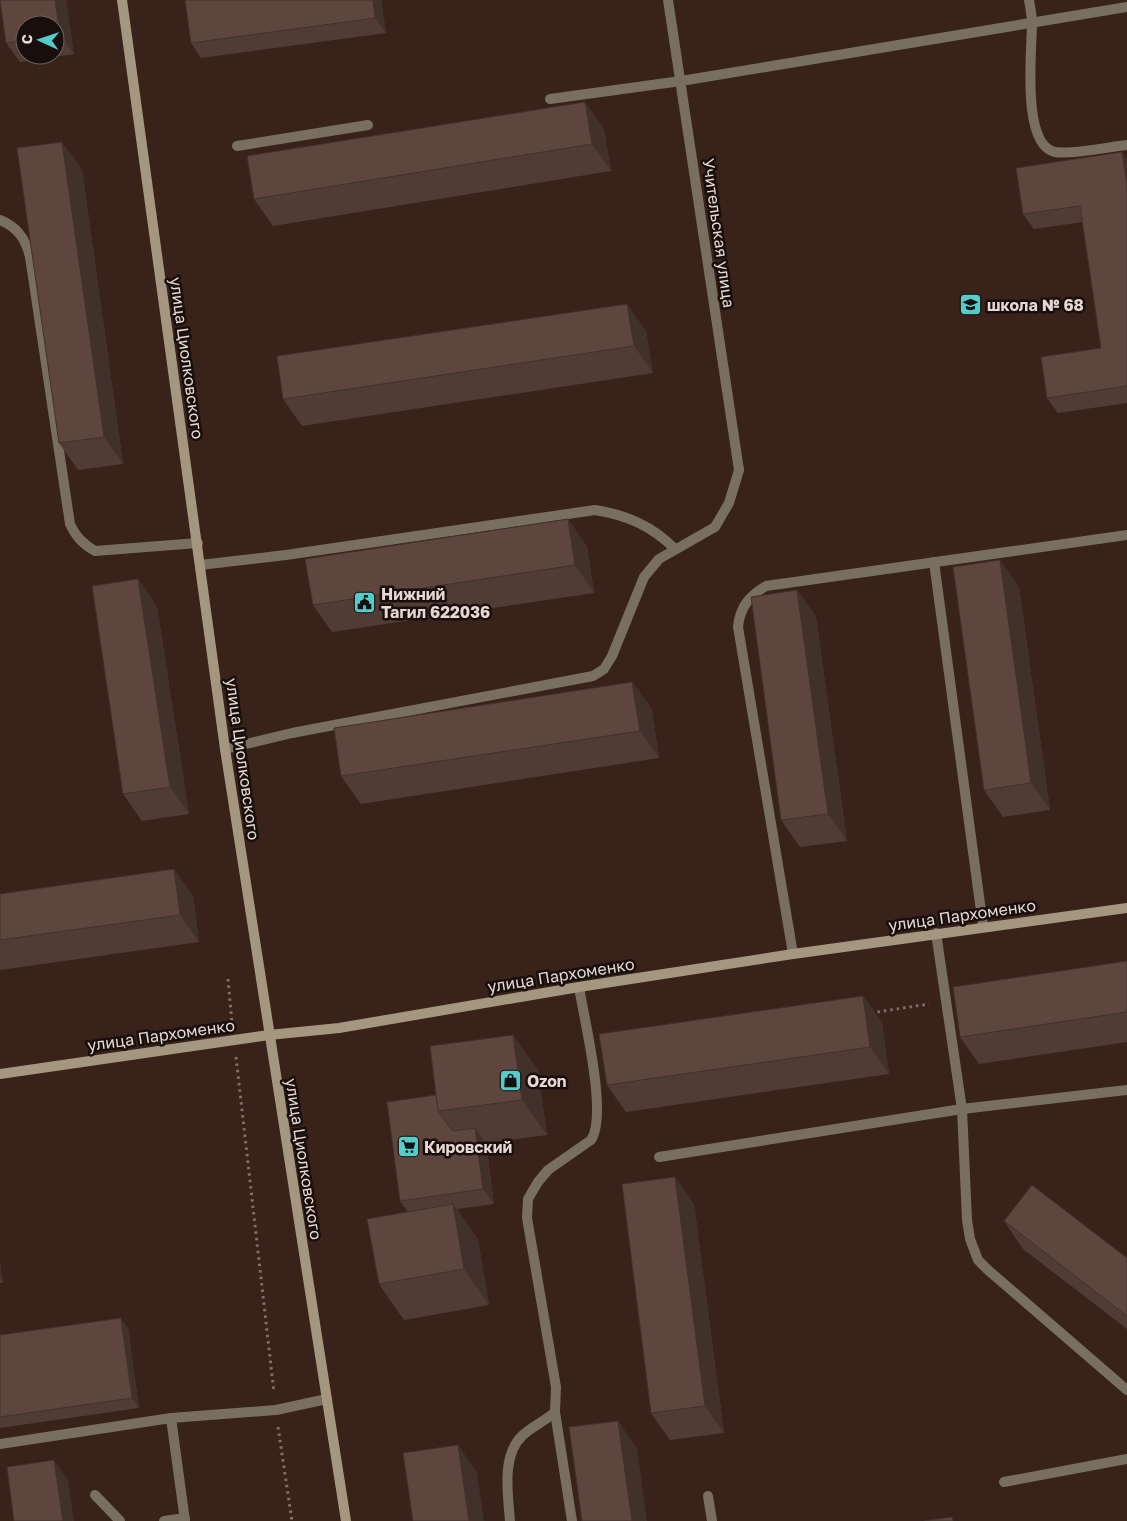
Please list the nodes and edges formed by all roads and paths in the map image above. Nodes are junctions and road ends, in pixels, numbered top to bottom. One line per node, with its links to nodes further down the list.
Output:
1 (122, 0): 13 (street, улица Циолковского)
2 (668, 0): 6 (street, Учительская улица)
3 (1029, 0): 5 (street)
4 (1127, 7): 5 (street)
5 (1032, 21): 6 (street); 9 (street)
6 (681, 81): 7 (street); 14 (street, Учительская улица)
7 (550, 99)
8 (368, 125): 10 (street)
9 (1127, 145)
10 (237, 146)
11 (0, 220): 13 (street)
12 (1127, 535): 15 (street)
13 (198, 543): 16 (street, улица Циолковского)
14 (674, 549): 16 (street); 17 (street)
15 (934, 562): 19 (street); 21 (street)
16 (200, 565): 17 (street, улица Циолковского)
17 (225, 749): 26 (street, улица Циолковского)
18 (1127, 908): 19 (street, улица Пархоменко)
19 (984, 926): 20 (street, улица Пархоменко)
20 (936, 933): 21 (street, улица Пархоменко); 24 (street)
21 (793, 954): 23 (street, улица Пархоменко)
22 (228, 979): 27 (path)
23 (579, 987): 26 (street, улица Пархоменко); 35 (street)
24 (946, 1001): 25 (path); 30 (street)
25 (867, 1014)
26 (268, 1035): 27 (street, улица Пархоменко); 33 (street, улица Циолковского)
27 (234, 1040): 28 (street, улица Пархоменко); 34 (path)
28 (0, 1074)
29 (1127, 1090): 30 (street)
30 (962, 1109): 31 (street); 32 (street)
31 (659, 1156)
32 (1127, 1390)
33 (327, 1399): 34 (street); 46 (street, улица Циолковского)
34 (276, 1410): 36 (street); 45 (path)
35 (555, 1412): 47 (street); 48 (street)
36 (171, 1418): 37 (street); 42 (street)
37 (0, 1444)
38 (1127, 1459): 39 (street)
39 (1004, 1482)
40 (95, 1494): 43 (street)
41 (708, 1496): 49 (street)
42 (185, 1520): 44 (street)
43 (120, 1521)
44 (164, 1521)
45 (292, 1521)
46 (346, 1521)
47 (510, 1521)
48 (572, 1521)
49 (712, 1521)

